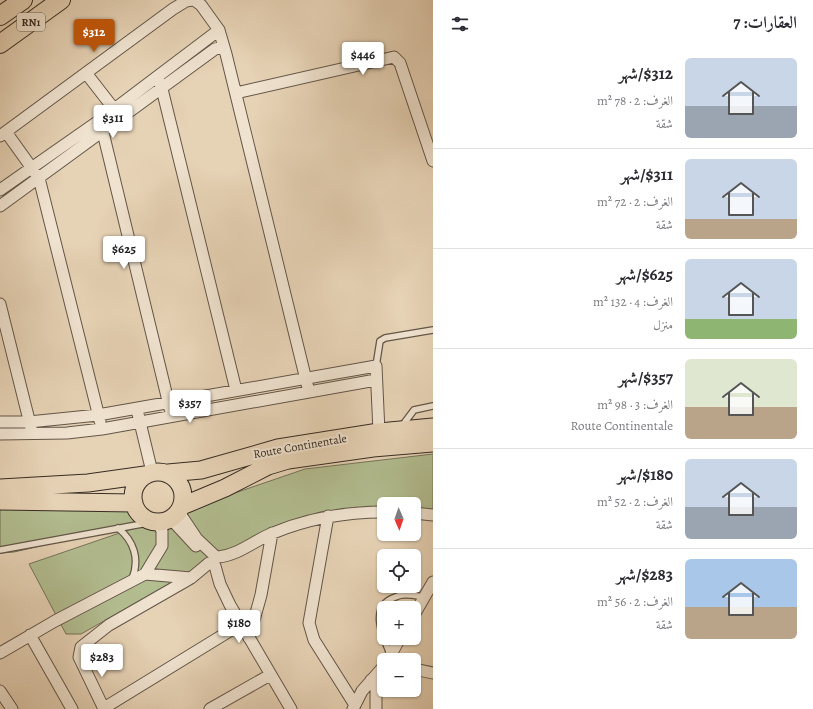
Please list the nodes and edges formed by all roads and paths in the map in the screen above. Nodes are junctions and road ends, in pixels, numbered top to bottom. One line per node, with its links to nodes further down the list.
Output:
1 (23, 0): 4 (highway, RN1)
2 (61, 0): 6 (highway, RN1)
3 (194, 0): 5 (street); 8 (street)
4 (0, 16)
5 (219, 30): 7 (street); 9 (street)
6 (0, 44)
7 (224, 50): 10 (street); 11 (street)
8 (86, 73): 12 (street); 15 (street)
9 (157, 77): 10 (street); 12 (street)
10 (162, 89): 14 (street); 26 (street)
11 (236, 94): 16 (street); 24 (street)
12 (114, 110): 13 (street)
13 (100, 120): 14 (street); 17 (street)
14 (102, 132): 18 (street); 28 (street)
15 (3, 134): 17 (street)
16 (433, 161)
17 (33, 167): 18 (street); 19 (street)
18 (39, 178): 20 (street); 31 (street)
19 (0, 190)
20 (0, 206)
21 (0, 304): 35 (street)
22 (433, 330): 23 (lane)
23 (376, 366): 24 (street); 25 (street)
24 (306, 378): 26 (street); 27 (street)
25 (376, 380): 27 (street); 39 (street)
26 (236, 390): 28 (street)
27 (309, 392): 32 (street)
28 (168, 402): 30 (street); 32 (street)
29 (433, 406): 38 (lane)
30 (137, 408): 31 (street); 33 (street)
31 (98, 414): 35 (street); 37 (street)
32 (171, 416): 33 (street)
33 (140, 421): 37 (street); 43 (street)
34 (0, 422): 35 (street)
35 (29, 422): 41 (street)
36 (433, 427): 38 (main road, Route Continentale)
37 (102, 429): 41 (street)
38 (400, 429): 39 (main road, Route Continentale)
39 (379, 432): 43 (main road, Route Continentale)
40 (0, 434): 41 (street)
41 (32, 434)
42 (433, 443): 50 (main road, Route Continentale)
43 (155, 473): 44 (main road, Route Continentale); 46 (main road); 50 (main road)
44 (0, 488)
45 (0, 501): 46 (main road)
46 (134, 503): 50 (main road)
47 (377, 512): 51 (street)
48 (421, 514): 49 (street)
49 (433, 515)
50 (169, 516): 52 (lane); 55 (street); 56 (street)
51 (328, 516): 53 (street); 74 (street)
52 (118, 528): 54 (lane); 58 (lane)
53 (272, 533): 55 (street); 64 (street)
54 (0, 550)
55 (213, 560): 57 (street); 62 (street)
56 (145, 574): 57 (street); 58 (street)
57 (191, 578): 77 (street)
58 (132, 580): 63 (street)
59 (433, 583): 60 (street)
60 (424, 597): 61 (street); 66 (lane)
61 (421, 602)
62 (241, 624): 64 (street); 77 (street)
63 (30, 635): 65 (street); 76 (street)
64 (249, 638): 70 (street)
65 (0, 653)
66 (388, 653)
67 (421, 670): 68 (street)
68 (433, 673)
69 (377, 674): 71 (street)
70 (270, 675): 73 (street); 79 (street)
71 (372, 680): 74 (street); 80 (street)
72 (0, 691): 75 (street)
73 (226, 705): 78 (street)
74 (354, 707)
75 (12, 709)
76 (72, 709)
77 (104, 709)
78 (210, 709)
79 (291, 709)
80 (376, 709)

